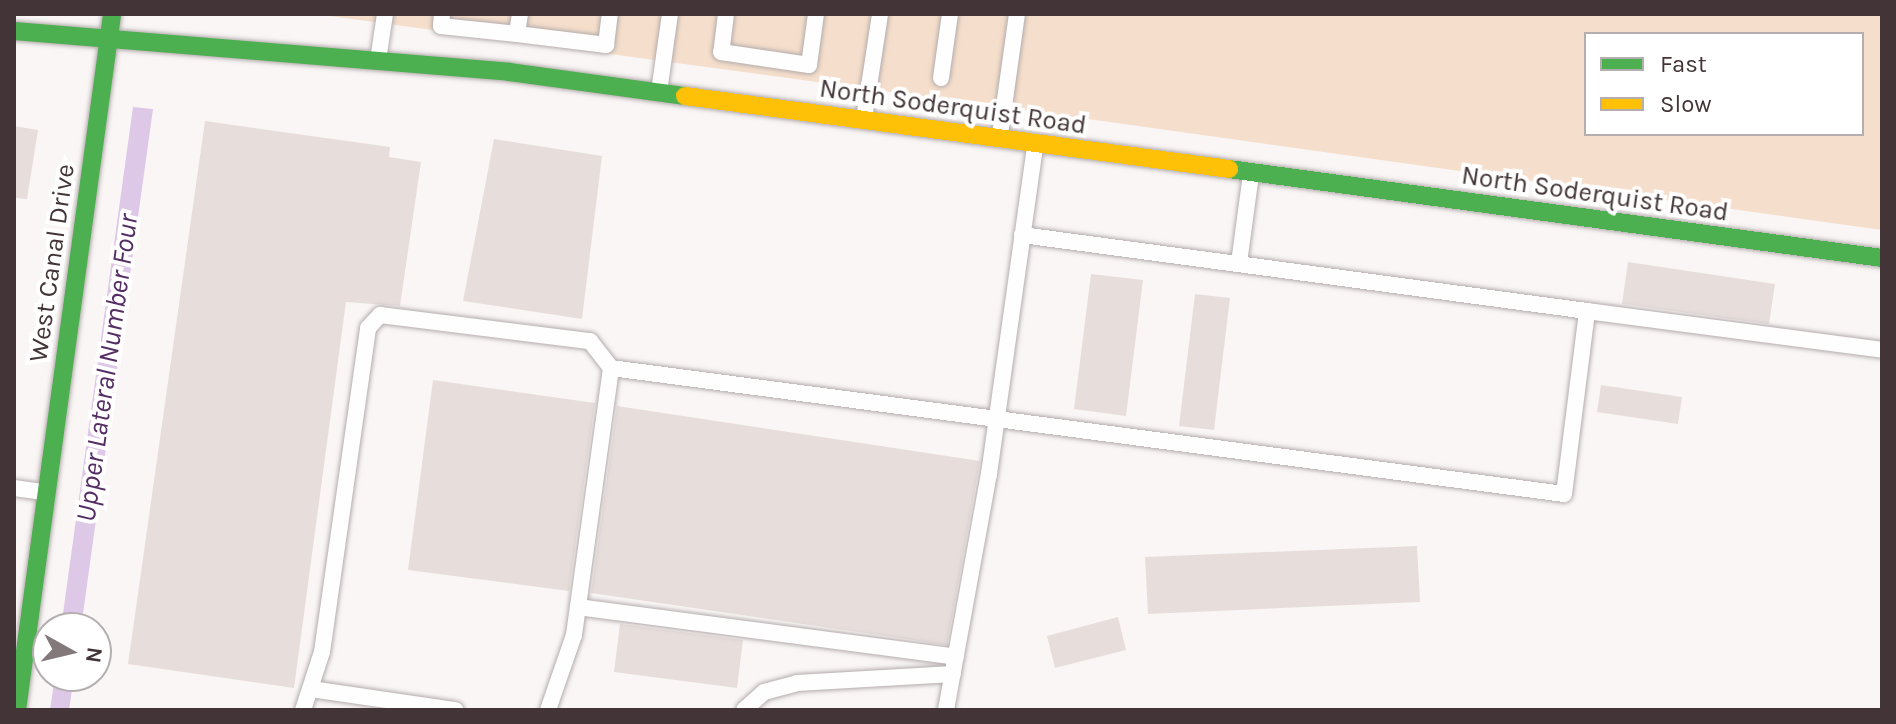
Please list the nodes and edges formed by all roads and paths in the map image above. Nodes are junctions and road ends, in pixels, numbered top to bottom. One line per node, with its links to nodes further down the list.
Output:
1 (112, 14): 14 (street, West Canal Drive)
2 (385, 14): 15 (lane)
3 (442, 14): 13 (lane)
4 (520, 14): 13 (lane)
5 (610, 14): 13 (lane)
6 (670, 14): 17 (lane)
7 (726, 14): 8 (lane)
8 (816, 14)
9 (880, 14): 18 (lane)
10 (950, 14): 16 (lane)
11 (1017, 14): 19 (lane)
12 (14, 31): 14 (street, North Soderquist Road)
13 (517, 34)
14 (108, 45): 15 (street, North Soderquist Road); 30 (street, West Canal Drive)
15 (377, 62): 17 (street, North Soderquist Road)
16 (941, 78)
17 (659, 93): 18 (street, North Soderquist Road)
18 (864, 121): 19 (street, North Soderquist Road)
19 (1000, 140): 20 (street, North Soderquist Road)
20 (1035, 145): 21 (street, North Soderquist Road); 22 (lane)
21 (1251, 174): 23 (street, North Soderquist Road); 24 (lane)
22 (1022, 235): 24 (lane); 28 (lane)
23 (1882, 258)
24 (1239, 263): 25 (lane)
25 (1587, 311): 26 (lane); 28 (lane)
26 (1882, 350)
27 (611, 368): 28 (lane); 31 (lane); 34 (lane)
28 (997, 420): 32 (lane)
29 (14, 488): 30 (lane)
30 (47, 493): 35 (street, West Canal Drive)
31 (578, 607): 32 (lane); 38 (lane)
32 (956, 657): 33 (lane)
33 (953, 674): 39 (lane); 40 (lane)
34 (311, 689): 36 (lane); 37 (lane)
35 (17, 710)
36 (303, 710)
37 (455, 710)
38 (548, 710)
39 (744, 710)
40 (946, 710)

